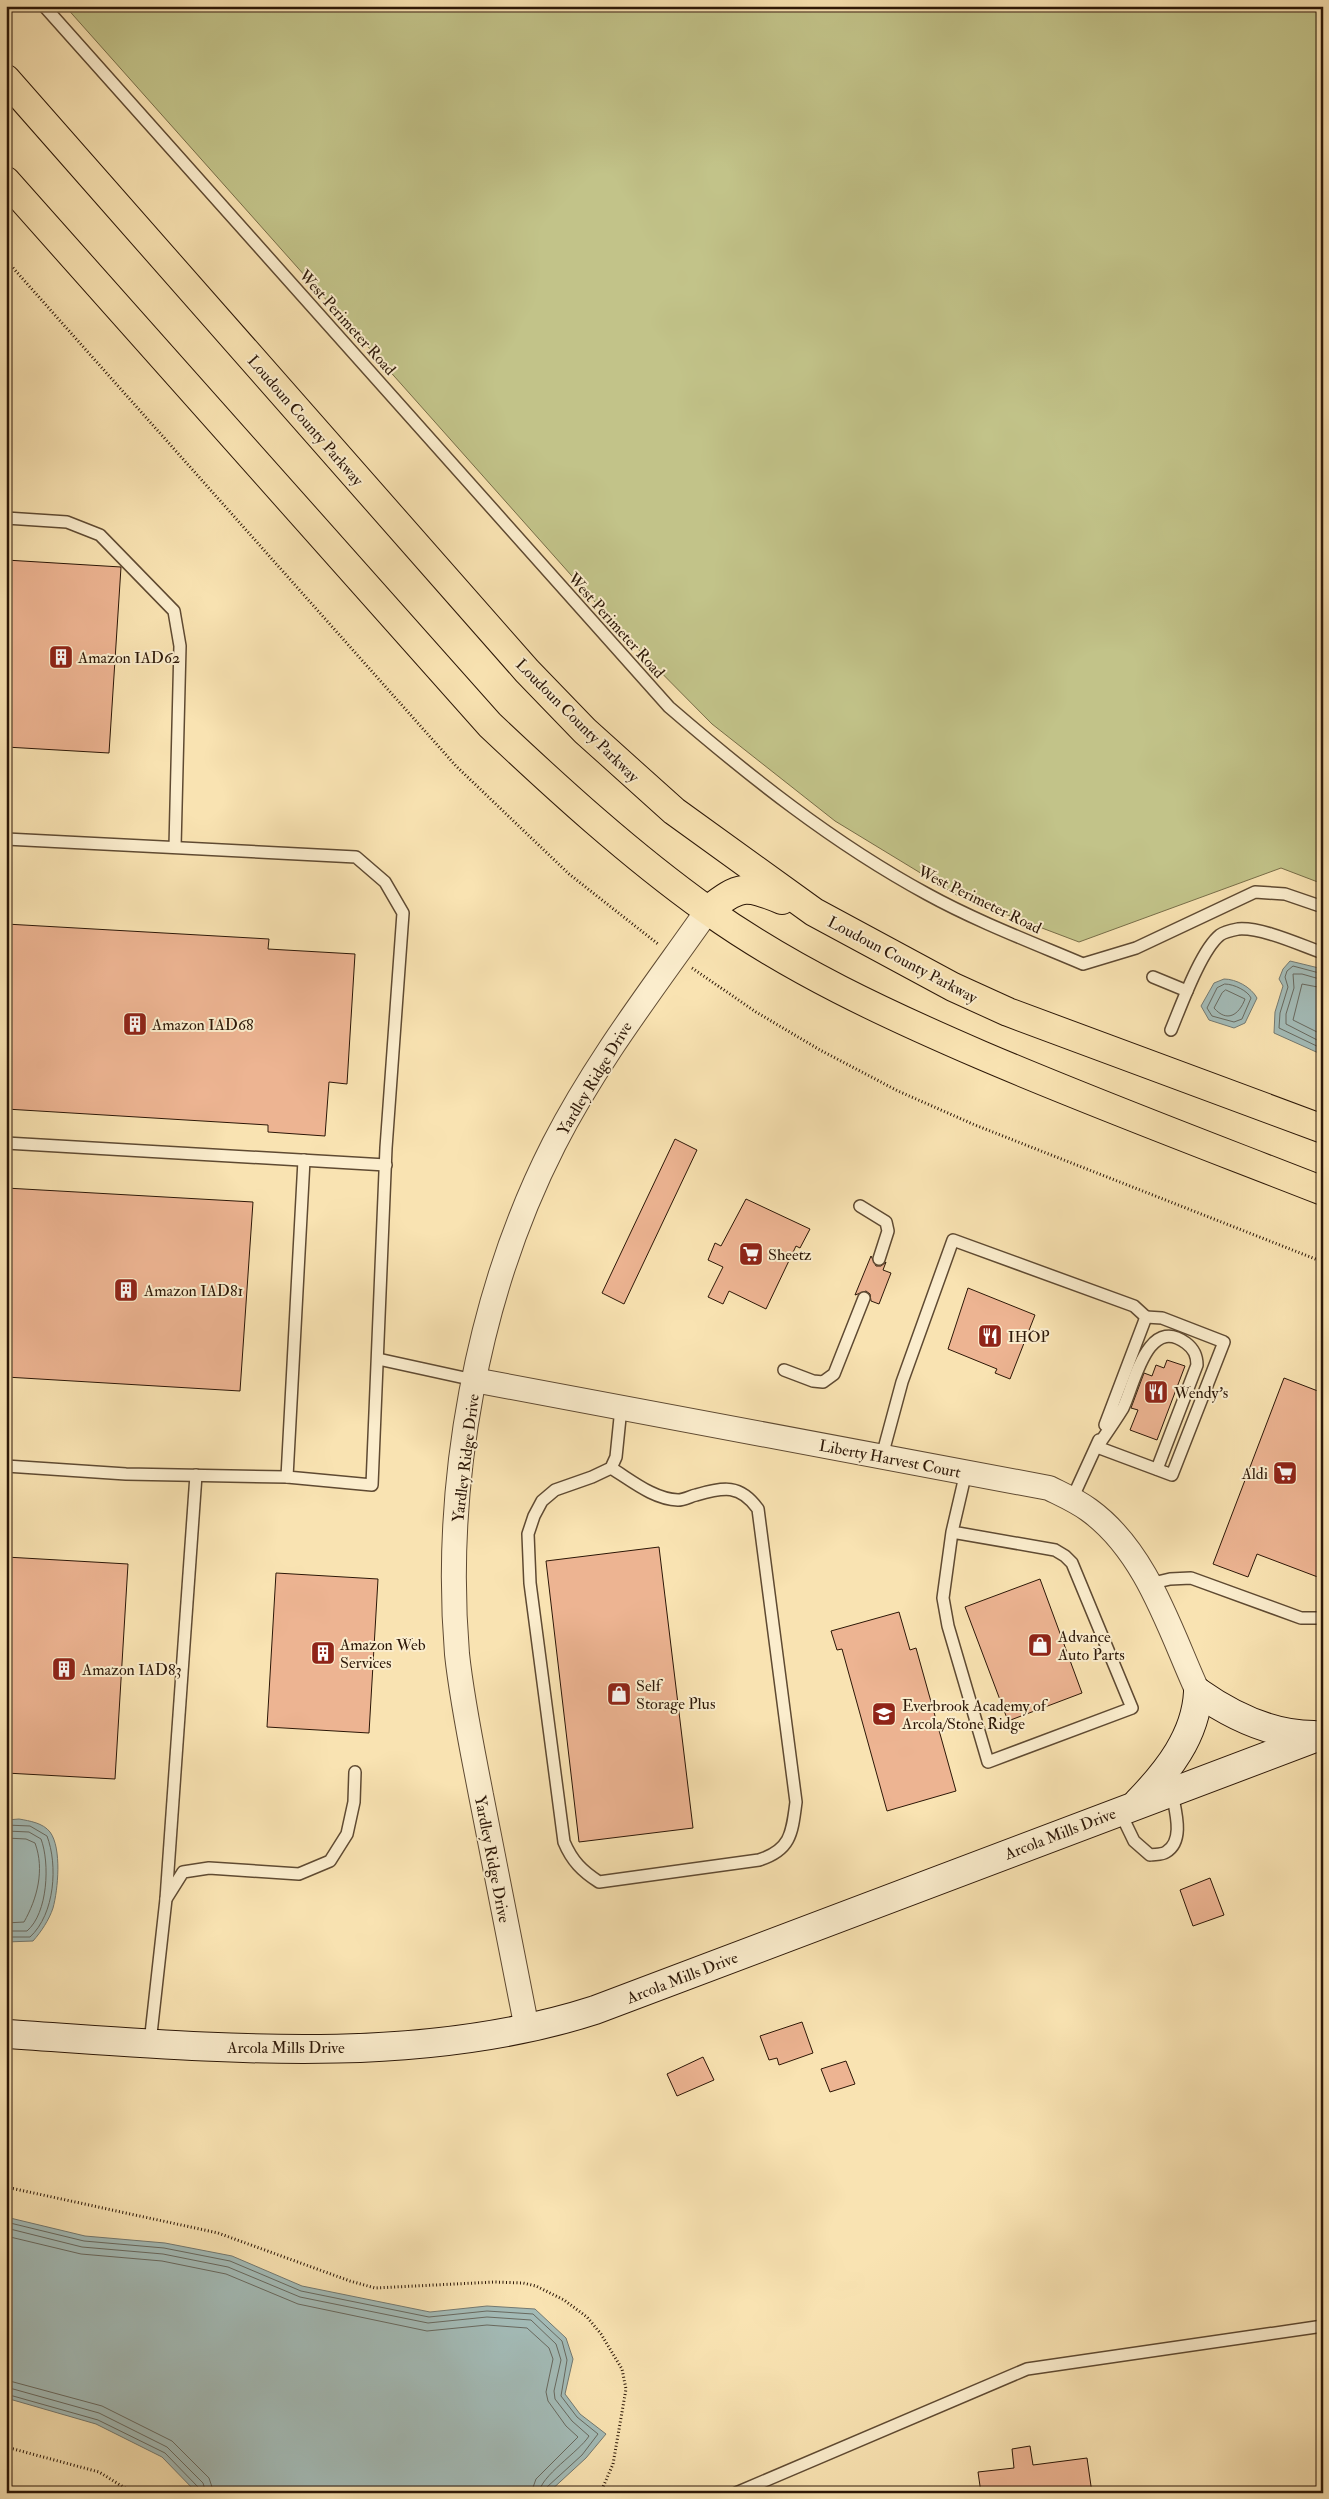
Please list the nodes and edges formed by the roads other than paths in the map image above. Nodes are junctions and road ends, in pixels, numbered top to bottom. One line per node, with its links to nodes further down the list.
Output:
1 (44, 6): 7 (lane, West Perimeter Road)
2 (6, 80): 9 (main road, Loudoun County Parkway)
3 (6, 181): 8 (main road)
4 (6, 518): 6 (lane)
5 (6, 839): 6 (lane)
6 (175, 847): 17 (lane)
7 (1323, 907)
8 (708, 910): 9 (main road); 18 (main road); 25 (street, Yardley Ridge Drive)
9 (814, 912): 14 (main road, Loudoun County Parkway)
10 (1323, 953): 12 (lane)
11 (1153, 976): 12 (lane)
12 (1187, 991): 13 (lane)
13 (1171, 1030)
14 (1323, 1129)
15 (6, 1143): 16 (lane)
16 (304, 1160): 17 (lane); 34 (lane)
17 (386, 1165): 23 (lane)
18 (1323, 1191)
19 (860, 1206): 20 (lane)
20 (879, 1259)
21 (864, 1298): 24 (lane)
22 (1146, 1317): 27 (lane); 28 (lane); 31 (lane)
23 (378, 1360): 25 (lane); 34 (lane)
24 (784, 1370)
25 (474, 1380): 26 (street, Liberty Harvest Court); 45 (street, Yardley Ridge Drive)
26 (621, 1408): 28 (street, Liberty Harvest Court); 30 (lane)
27 (1097, 1446): 31 (lane); 31 (lane); 35 (lane)
28 (882, 1456): 32 (street, Liberty Harvest Court)
29 (6, 1466): 33 (lane)
30 (611, 1468): 30 (lane)
31 (1157, 1469)
32 (966, 1472): 35 (street, Liberty Harvest Court); 36 (lane)
33 (196, 1475): 34 (lane); 44 (lane)
34 (287, 1477)
35 (1072, 1499): 37 (street, Liberty Harvest Court)
36 (952, 1532): 36 (lane)
37 (1150, 1584): 38 (lane); 39 (street, Liberty Harvest Court)
38 (1323, 1618)
39 (1198, 1692): 40 (street); 43 (street)
40 (1322, 1735): 42 (street, Arcola Mills Drive)
41 (355, 1772): 44 (lane)
42 (1172, 1791): 43 (street, Arcola Mills Drive); 43 (lane)
43 (1128, 1808): 45 (street, Arcola Mills Drive)
44 (166, 1899): 47 (lane)
45 (527, 2029): 47 (street, Arcola Mills Drive)
46 (6, 2034): 47 (street, Arcola Mills Drive)
47 (150, 2043)
48 (1323, 2326): 49 (lane)
49 (736, 2493)

